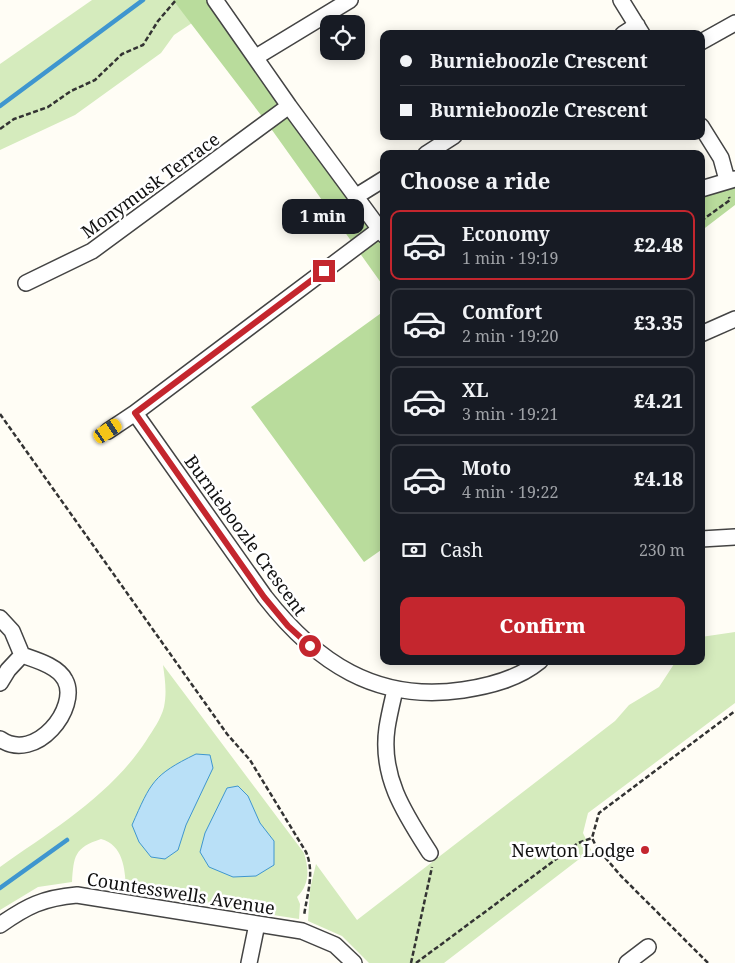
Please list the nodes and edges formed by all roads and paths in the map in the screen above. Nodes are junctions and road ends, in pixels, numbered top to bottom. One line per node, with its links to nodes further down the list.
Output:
1 (176, 0): 10 (path)
2 (215, 0): 8 (street)
3 (350, 0): 8 (street)
4 (621, 0): 6 (street)
5 (735, 23): 7 (street)
6 (639, 30)
7 (705, 40)
8 (256, 57): 9 (street)
9 (289, 106): 17 (street); 21 (street, Monymusk Terrace)
10 (0, 129)
11 (705, 132): 14 (street)
12 (448, 140): 13 (street)
13 (432, 150)
14 (731, 179): 16 (street); 18 (path)
15 (380, 181): 17 (street)
16 (705, 188)
17 (355, 197): 19 (street)
18 (705, 218)
19 (380, 229)
20 (380, 233): 24 (street)
21 (26, 283)
22 (735, 319): 23 (street)
23 (705, 332)
24 (135, 413): 26 (street); 33 (street, Burnieboozle Crescent)
25 (0, 414): 40 (path)
26 (108, 431)
27 (735, 537): 28 (street)
28 (705, 539)
29 (0, 618): 30 (street)
30 (22, 655): 32 (street); 35 (street)
31 (533, 665): 33 (street, Burnieboozle Crescent)
32 (0, 683)
33 (395, 690): 37 (street)
34 (735, 711): 36 (path)
35 (0, 739)
36 (592, 838): 45 (path); 47 (path)
37 (430, 853): 44 (path)
38 (257, 924): 39 (street, Countesswells Avenue); 40 (street, Countesswells Avenue); 42 (street)
39 (0, 925)
40 (302, 931): 43 (street, Countesswells Avenue)
41 (648, 948): 46 (street)
42 (249, 963)
43 (354, 963)
44 (411, 963)
45 (416, 963)
46 (627, 963)
47 (708, 963)

